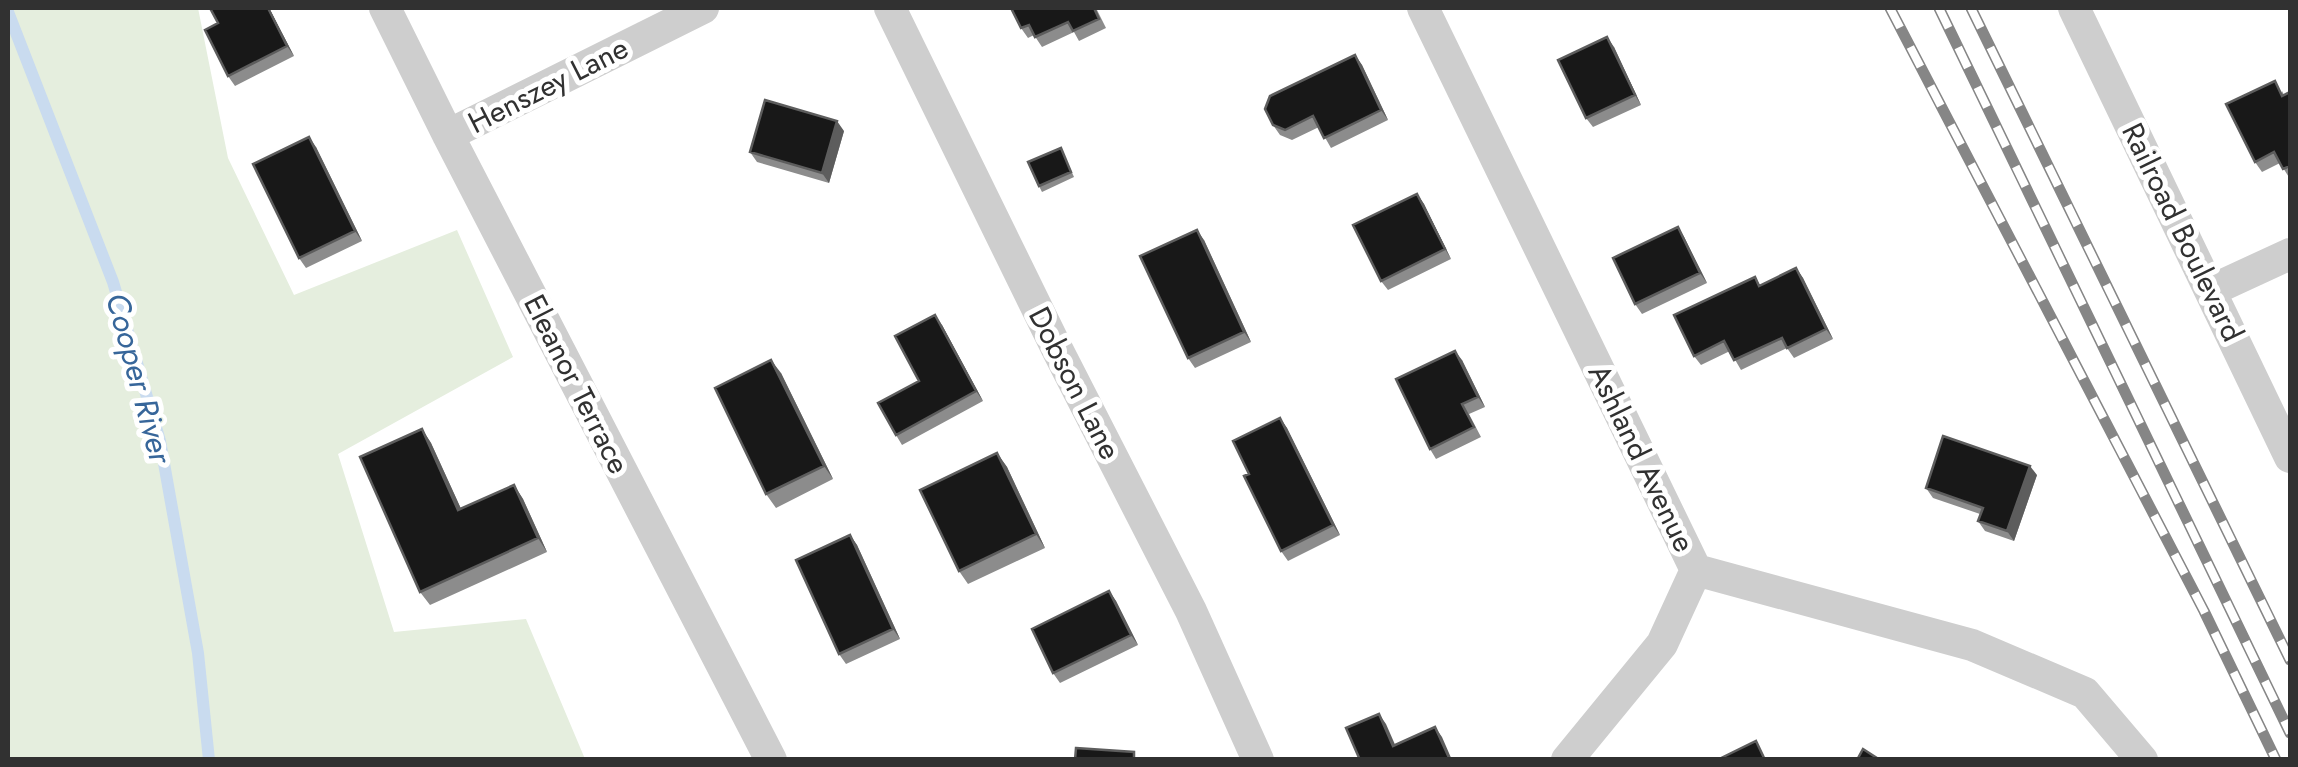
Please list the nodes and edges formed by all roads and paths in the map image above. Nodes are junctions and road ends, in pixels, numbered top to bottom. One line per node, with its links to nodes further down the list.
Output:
1 (385, 8): 6 (street, Eleanor Terrace)
2 (703, 8): 6 (street, Henszey Lane)
3 (890, 8): 12 (street, Dobson Lane)
4 (1423, 8): 10 (street, Ashland Avenue)
5 (2074, 8): 8 (street, Railroad Boulevard)
6 (448, 136): 11 (street, Eleanor Terrace)
7 (2290, 254): 8 (street)
8 (2212, 290): 9 (street, Railroad Boulevard)
9 (2290, 456)
10 (1696, 570): 13 (street); 14 (street, Ashland Avenue)
11 (772, 760)
12 (1258, 760)
13 (1568, 760)
14 (2142, 760)

